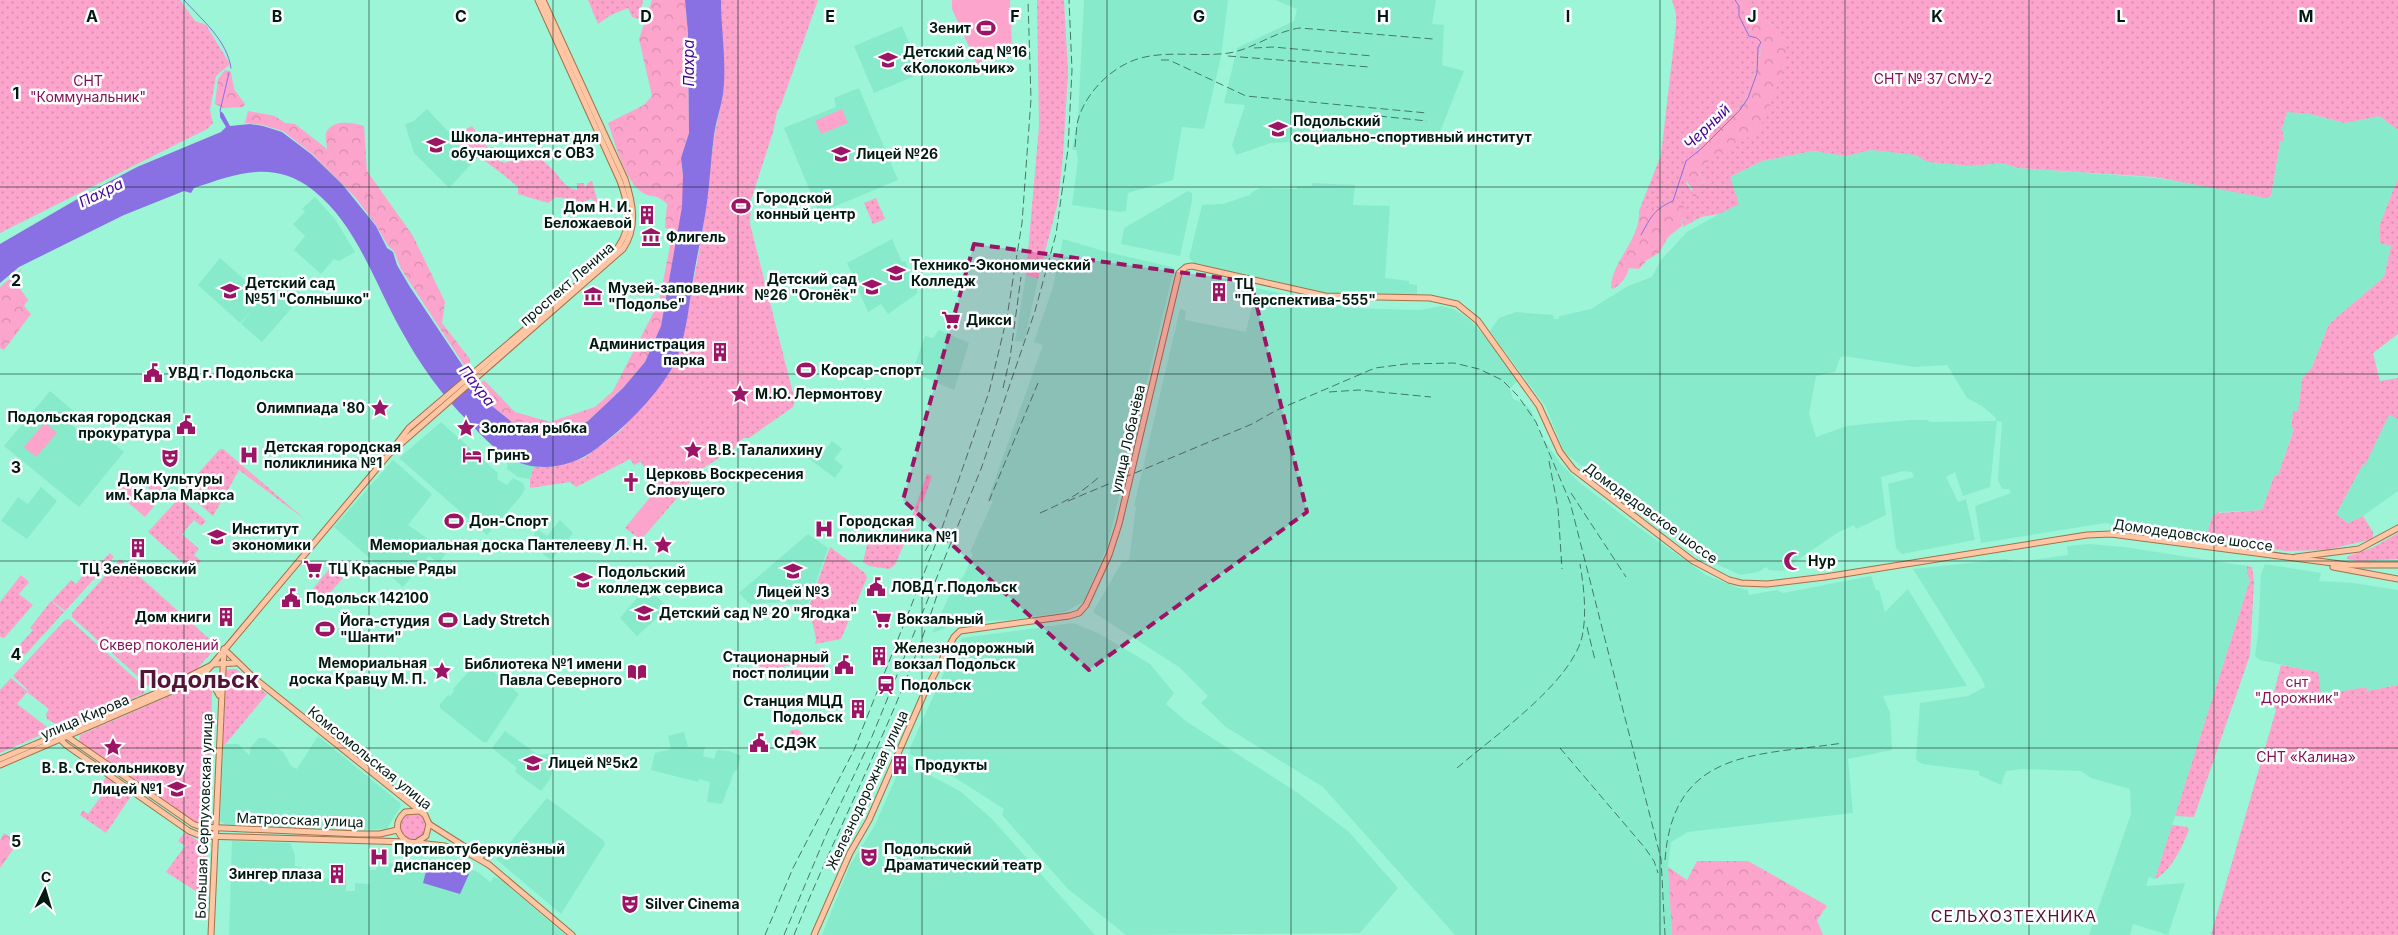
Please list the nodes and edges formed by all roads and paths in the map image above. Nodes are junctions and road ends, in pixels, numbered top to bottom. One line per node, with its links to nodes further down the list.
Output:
1 (538, 0): 4 (main road, проспект Ленина)
2 (543, 0): 4 (main road, проспект Ленина)
3 (1186, 267): 7 (main road, Домодедовское шоссе); 10 (main road, улица Лобачёва)
4 (514, 341): 5 (main road, проспект Ленина); 5 (main road, проспект Ленина)
5 (389, 454): 11 (main road, проспект Ленина)
6 (2398, 528): 7 (main road)
7 (2278, 558): 8 (main road, Домодедовское шоссе); 9 (main road)
8 (2398, 564)
9 (2398, 579)
10 (1079, 613): 30 (main road, Железнодорожная улица)
11 (224, 649): 12 (main road, Большая Серпуховская улица); 13 (main road, Комсомольская улица); 14 (main road, проспект Ленина)
12 (222, 662): 13 (main road); 14 (main road); 16 (main road, Большая Серпуховская улица)
13 (238, 665): 21 (main road, Комсомольская улица)
14 (210, 666): 15 (main road, улица Кирова); 17 (main road, улица Кирова)
15 (195, 681): 16 (main road); 18 (main road, улица Кирова)
16 (220, 698): 23 (main road, Большая Серпуховская улица)
17 (62, 733): 18 (main road); 19 (main road, улица Кирова)
18 (68, 736): 19 (main road); 23 (main road, Матросская улица)
19 (58, 737): 20 (main road, улица Кирова); 25 (main road, Матросская улица)
20 (1, 762)
21 (419, 811): 22 (main road, Комсомольская улица); 24 (main road)
22 (429, 824): 26 (main road); 27 (main road, Комсомольская улица)
23 (215, 829): 24 (main road, Матросская улица); 25 (main road, Большая Серпуховская улица)
24 (397, 830): 26 (main road)
25 (215, 837): 26 (main road, Матросская улица); 28 (main road, Большая Серпуховская улица)
26 (412, 842): 27 (main road, Комсомольская улица)
27 (489, 866): 29 (main road, Комсомольская улица)
28 (211, 935)
29 (572, 935)
30 (814, 935)

